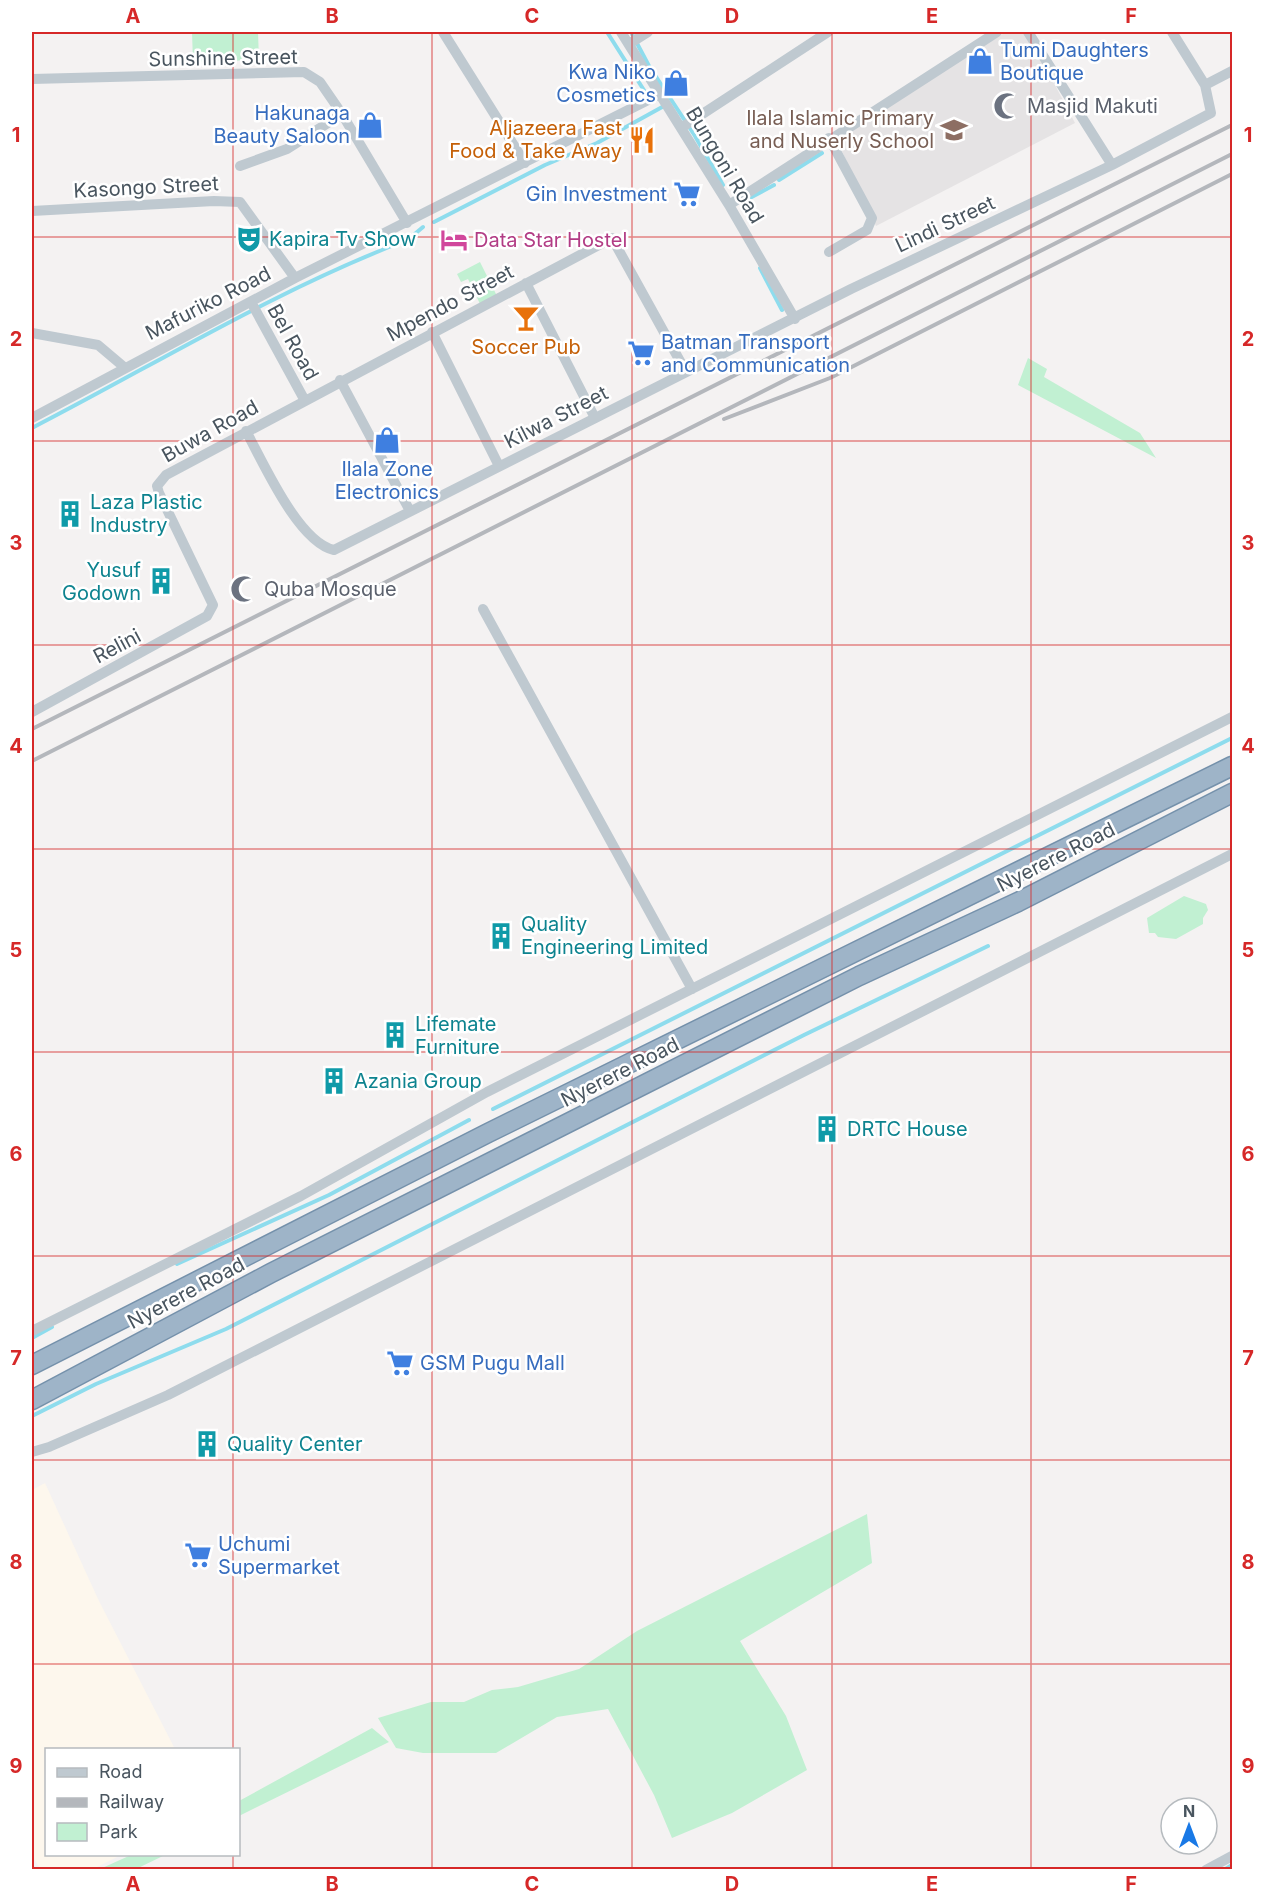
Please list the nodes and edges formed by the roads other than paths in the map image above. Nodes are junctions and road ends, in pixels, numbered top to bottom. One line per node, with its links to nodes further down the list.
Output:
1 (443, 32): 16 (street)
2 (621, 32): 8 (street, Bungoni Road)
3 (648, 32): 8 (street)
4 (828, 32): 14 (street)
5 (997, 32): 15 (street)
6 (1028, 32): 17 (street)
7 (1172, 32): 11 (street)
8 (628, 44): 12 (street, Bungoni Road)
9 (1233, 71): 11 (street)
10 (32, 79): 13 (street, Sunshine Street)
11 (1205, 85): 17 (street, Lindi Street)
12 (660, 94): 14 (street, Bungoni Road); 16 (street, Mafuriko Road)
13 (342, 114): 18 (street); 21 (street, Sunshine Street)
14 (681, 128): 19 (street, Bungoni Road)
15 (829, 138): 19 (street); 22 (street)
16 (525, 163): 21 (street, Mafuriko Road)
17 (1112, 165): 26 (street, Lindi Street)
18 (240, 166)
19 (729, 205): 26 (street, Bungoni Road)
20 (32, 211): 23 (street, Kasongo Street)
21 (406, 223): 23 (street, Mafuriko Road)
22 (829, 252)
23 (295, 278): 25 (street, Mafuriko Road)
24 (526, 283): 27 (street, Mpendo Street); 30 (street, Mpendo Street); 34 (street)
25 (251, 303): 29 (street, Mafuriko Road); 32 (street, Bel Road)
26 (795, 319): 30 (street, Kilwa Street)
27 (432, 332): 31 (street, Mpendo Street); 36 (street)
28 (32, 333): 29 (street)
29 (124, 367): 33 (street, Mafuriko Road)
30 (686, 372): 34 (street, Kilwa Street)
31 (340, 380): 32 (street, Mpendo Street); 37 (street)
32 (304, 399): 35 (street, Buwa Road)
33 (32, 418)
34 (595, 418): 36 (street, Kilwa Street)
35 (246, 431): 37 (street, Kilwa Street); 38 (street, Buwa Road)
36 (499, 466): 37 (street, Kilwa Street)
37 (410, 511)
38 (213, 605): 40 (street, Relini)
39 (483, 609): 45 (street)
40 (32, 712)
41 (1233, 717): 45 (street)
42 (1233, 766): 47 (highway, Nyerere Road)
43 (1233, 793): 48 (highway, Nyerere Road)
44 (1233, 854): 49 (street)
45 (692, 989): 46 (street)
46 (32, 1331)
47 (32, 1365)
48 (32, 1400)
49 (32, 1452)
50 (1233, 1856): 51 (street)
51 (1206, 1869)

